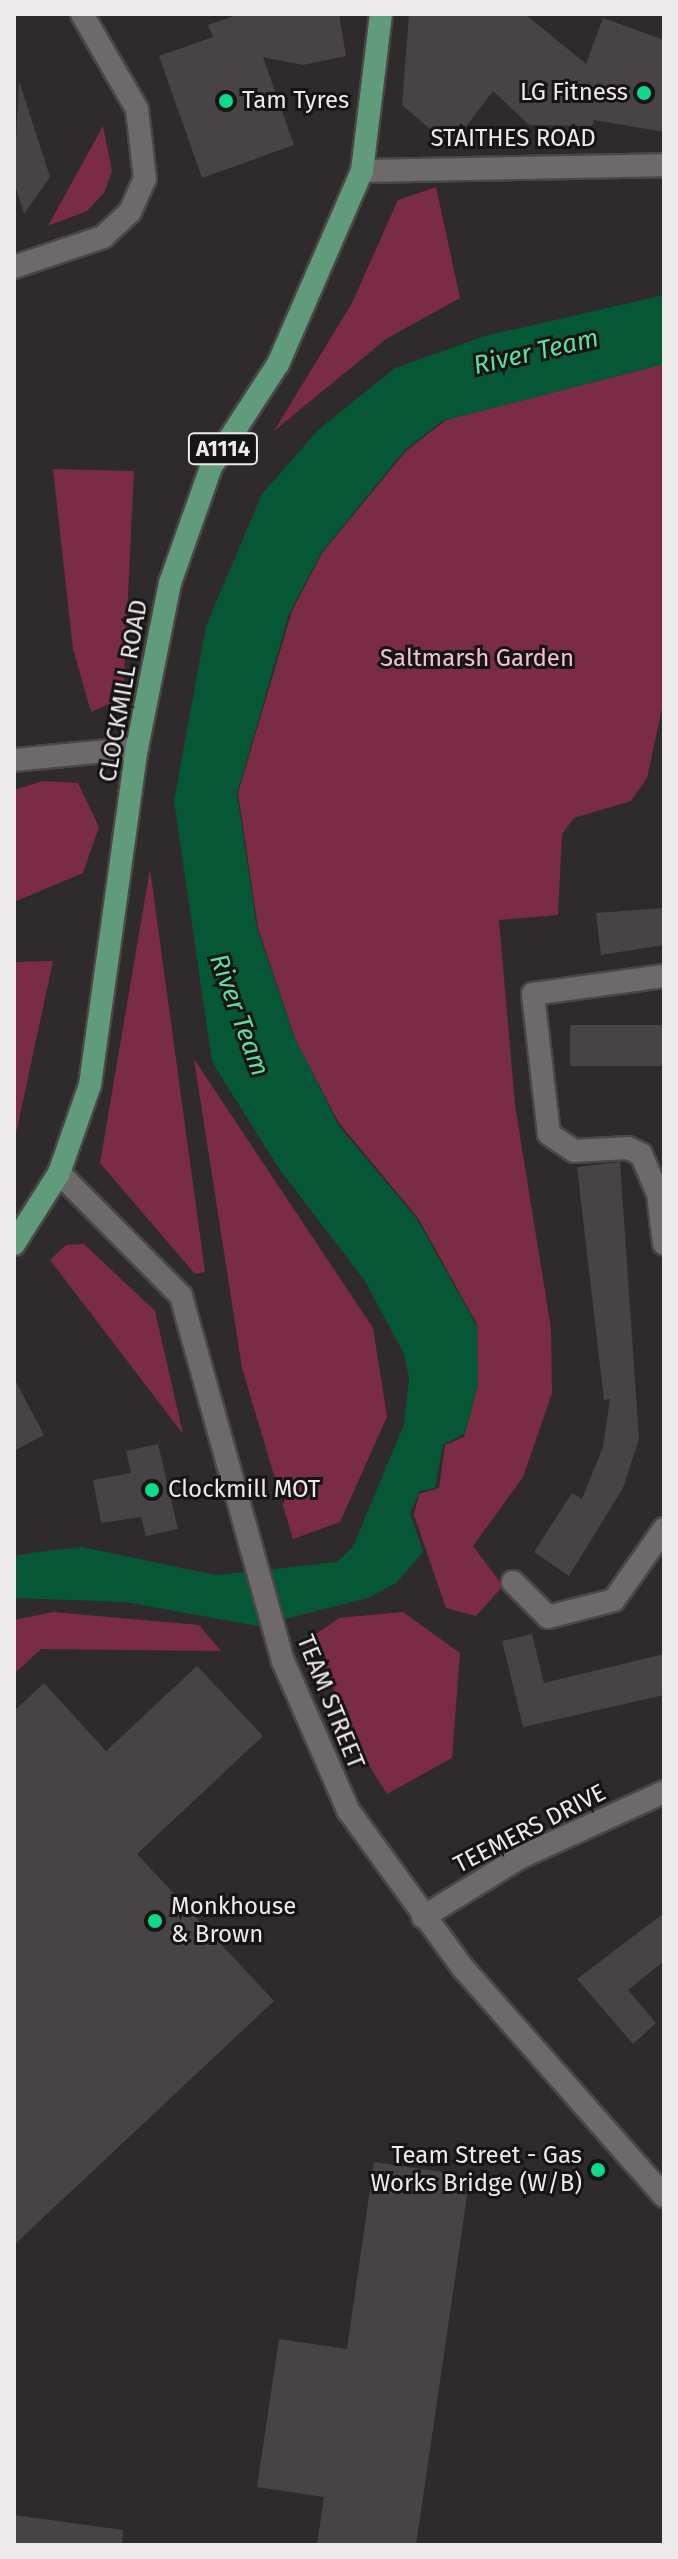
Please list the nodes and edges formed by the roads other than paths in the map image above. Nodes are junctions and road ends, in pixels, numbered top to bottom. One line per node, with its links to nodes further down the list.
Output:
1 (82, 14): 5 (street)
2 (381, 14): 4 (main road, A1114)
3 (664, 165): 4 (street, STAITHES ROAD)
4 (362, 171): 6 (main road, CLOCKMILL ROAD / A1114)
5 (14, 267)
6 (137, 748): 7 (street); 9 (main road, CLOCKMILL ROAD / A1114)
7 (14, 760)
8 (664, 976): 11 (street)
9 (59, 1173): 10 (main road, CLOCKMILL ROAD / A1114); 15 (street, TEAM STREET)
10 (14, 1244)
11 (664, 1244)
12 (663, 1531): 13 (street)
13 (513, 1582)
14 (664, 1792): 15 (street, TEEMERS DRIVE)
15 (423, 1917): 16 (street, TEAM STREET)
16 (664, 2196)

